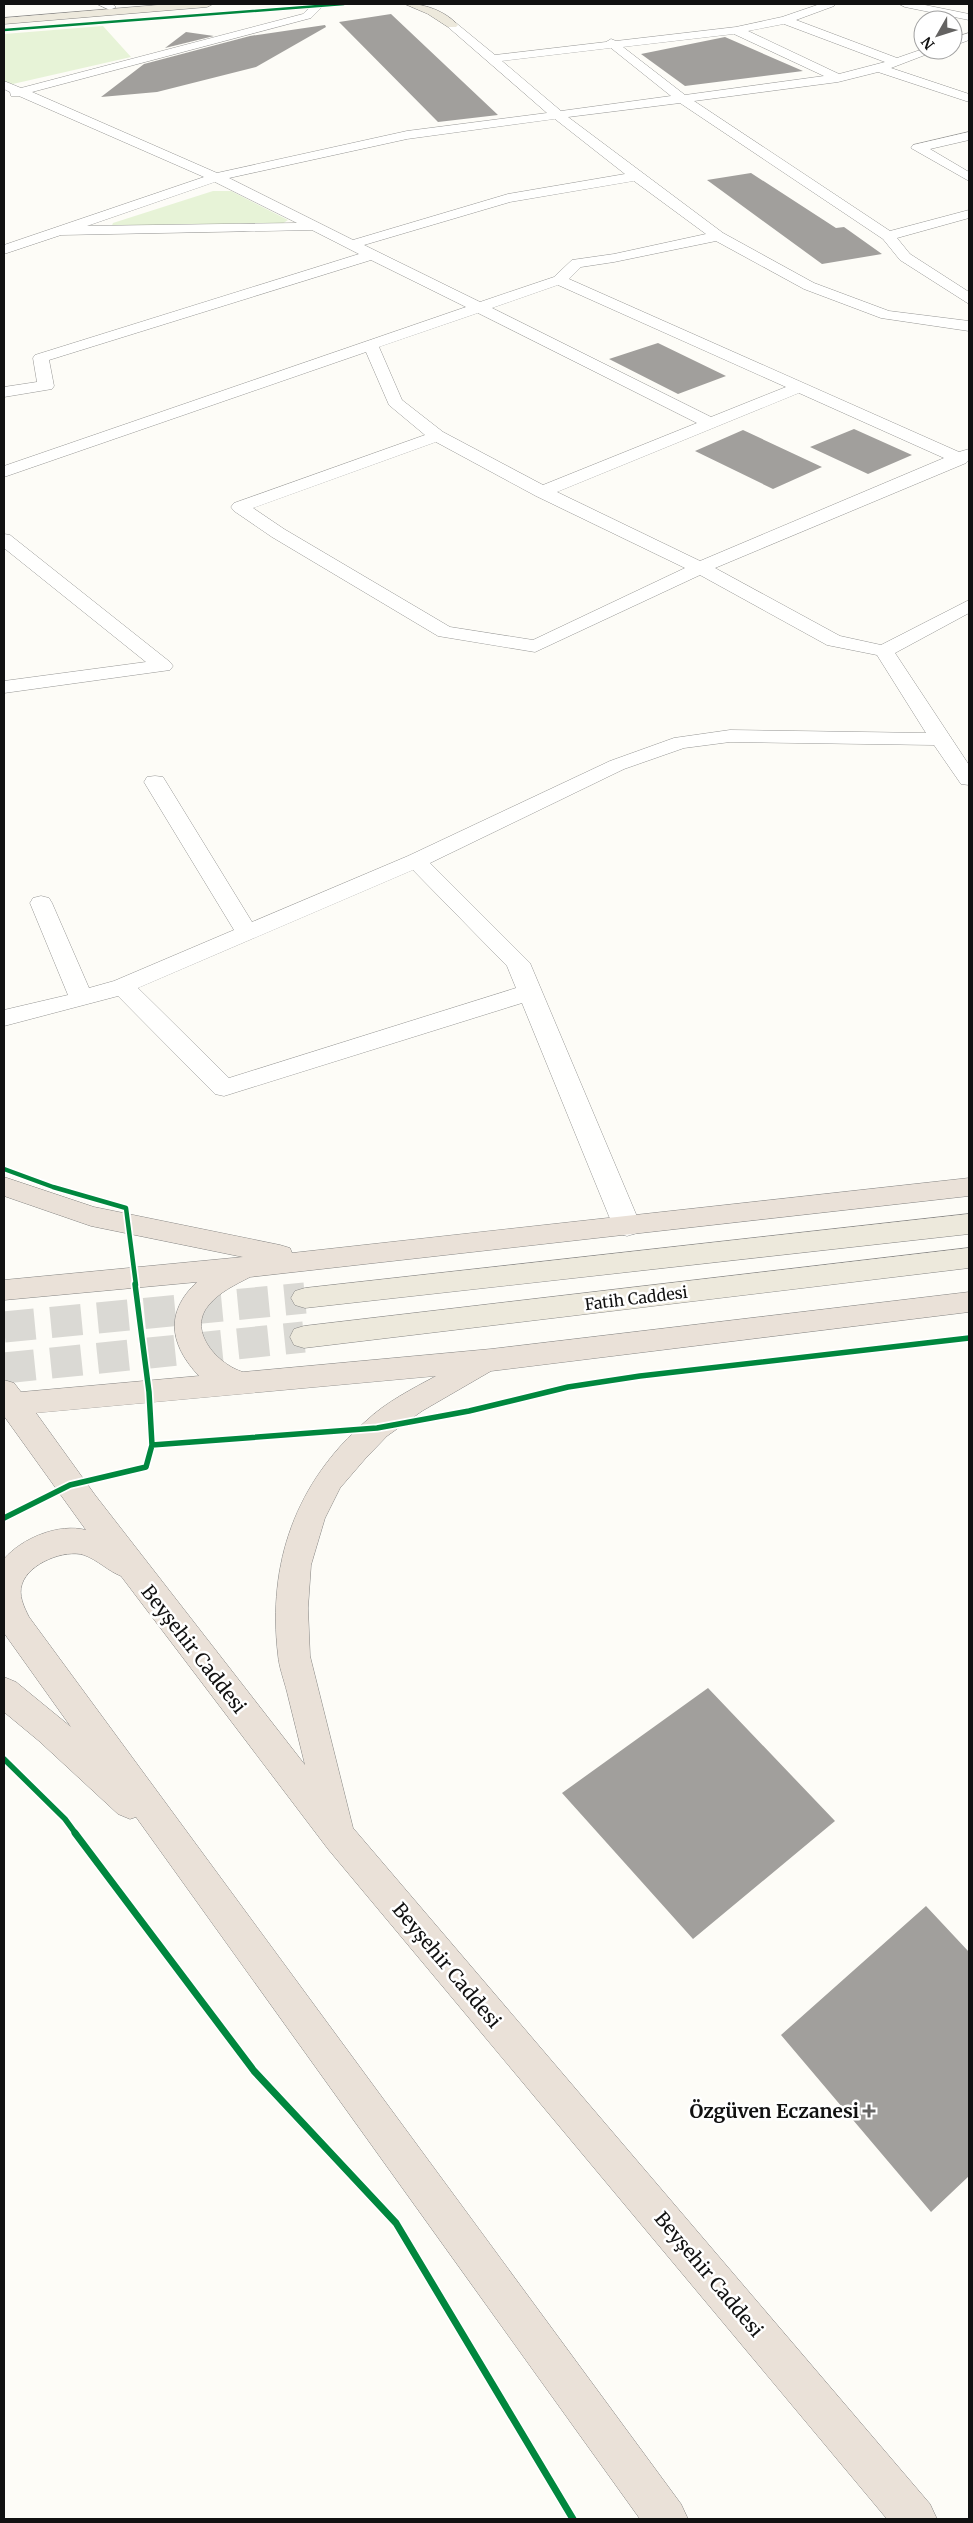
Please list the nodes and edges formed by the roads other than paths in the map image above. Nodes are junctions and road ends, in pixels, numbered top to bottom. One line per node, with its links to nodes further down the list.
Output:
1 (148, 4): 7 (main road)
2 (207, 4): 11 (main road)
3 (319, 4): 22 (street)
4 (411, 4): 13 (main road)
5 (830, 4): 12 (street)
6 (906, 4): 10 (street)
7 (107, 5): 9 (main road)
8 (451, 9): 13 (main road)
9 (4, 15)
10 (969, 17)
11 (4, 20)
12 (785, 20): 14 (street); 18 (street)
13 (452, 25): 17 (street)
14 (736, 30): 15 (street); 20 (street)
15 (611, 43): 17 (street); 25 (street)
16 (913, 57): 18 (street)
17 (493, 59): 26 (street)
18 (897, 62): 19 (street)
19 (879, 68): 20 (street); 24 (street)
20 (838, 78): 25 (street)
21 (4, 85): 22 (street)
22 (20, 92): 23 (street); 31 (street)
23 (4, 96)
24 (969, 98)
25 (684, 100): 26 (street); 37 (street)
26 (559, 115): 30 (street); 31 (street)
27 (969, 136): 29 (street)
28 (969, 162): 29 (street)
29 (952, 167): 32 (street)
30 (637, 176): 36 (street); 38 (street)
31 (216, 177): 34 (street); 35 (street)
32 (969, 177)
33 (969, 214): 37 (street)
34 (314, 227): 35 (street); 38 (street)
35 (60, 231): 39 (street)
36 (718, 236): 41 (street); 44 (street)
37 (888, 236): 42 (street)
38 (350, 245): 40 (street)
39 (4, 250)
40 (371, 255): 43 (street); 47 (street)
41 (559, 280): 43 (street); 46 (street)
42 (969, 299)
43 (478, 308): 45 (street); 48 (street)
44 (969, 326)
45 (370, 344): 49 (street); 51 (street)
46 (800, 387): 48 (street); 50 (street)
47 (4, 392)
48 (710, 422): 52 (street)
49 (437, 436): 52 (street); 54 (street)
50 (964, 456): 54 (street)
51 (4, 472)
52 (542, 492): 54 (street)
53 (4, 539): 57 (street)
54 (700, 568): 56 (street)
55 (969, 606): 56 (street)
56 (884, 650): 58 (street)
57 (4, 688)
58 (940, 739): 59 (street); 61 (street)
59 (969, 779)
60 (155, 782): 63 (street)
61 (416, 861): 63 (street); 65 (street)
62 (41, 903): 66 (street)
63 (247, 932): 64 (street)
64 (122, 986): 65 (street); 66 (street)
65 (530, 992): 71 (street)
66 (82, 999): 67 (street)
67 (4, 1018)
68 (4, 1186): 73 (highway)
69 (969, 1187): 71 (highway)
70 (969, 1224): 76 (main road)
71 (627, 1226): 73 (highway)
72 (969, 1258): 78 (main road, Fatih Caddesi)
73 (311, 1260): 74 (highway)
74 (248, 1266): 75 (highway); 80 (highway)
75 (4, 1290)
76 (305, 1298)
77 (969, 1302): 79 (highway)
78 (304, 1337)
79 (491, 1360): 80 (highway); 85 (highway)
80 (243, 1383): 81 (highway)
81 (7, 1400): 82 (highway, Beyşehir Caddesi)
82 (137, 1574): 83 (highway); 85 (highway, Beyşehir Caddesi)
83 (10, 1617): 86 (highway)
84 (4, 1692): 86 (highway)
85 (340, 1838): 88 (highway, Beyşehir Caddesi)
86 (179, 1849): 87 (highway)
87 (666, 2519)
88 (915, 2519)

